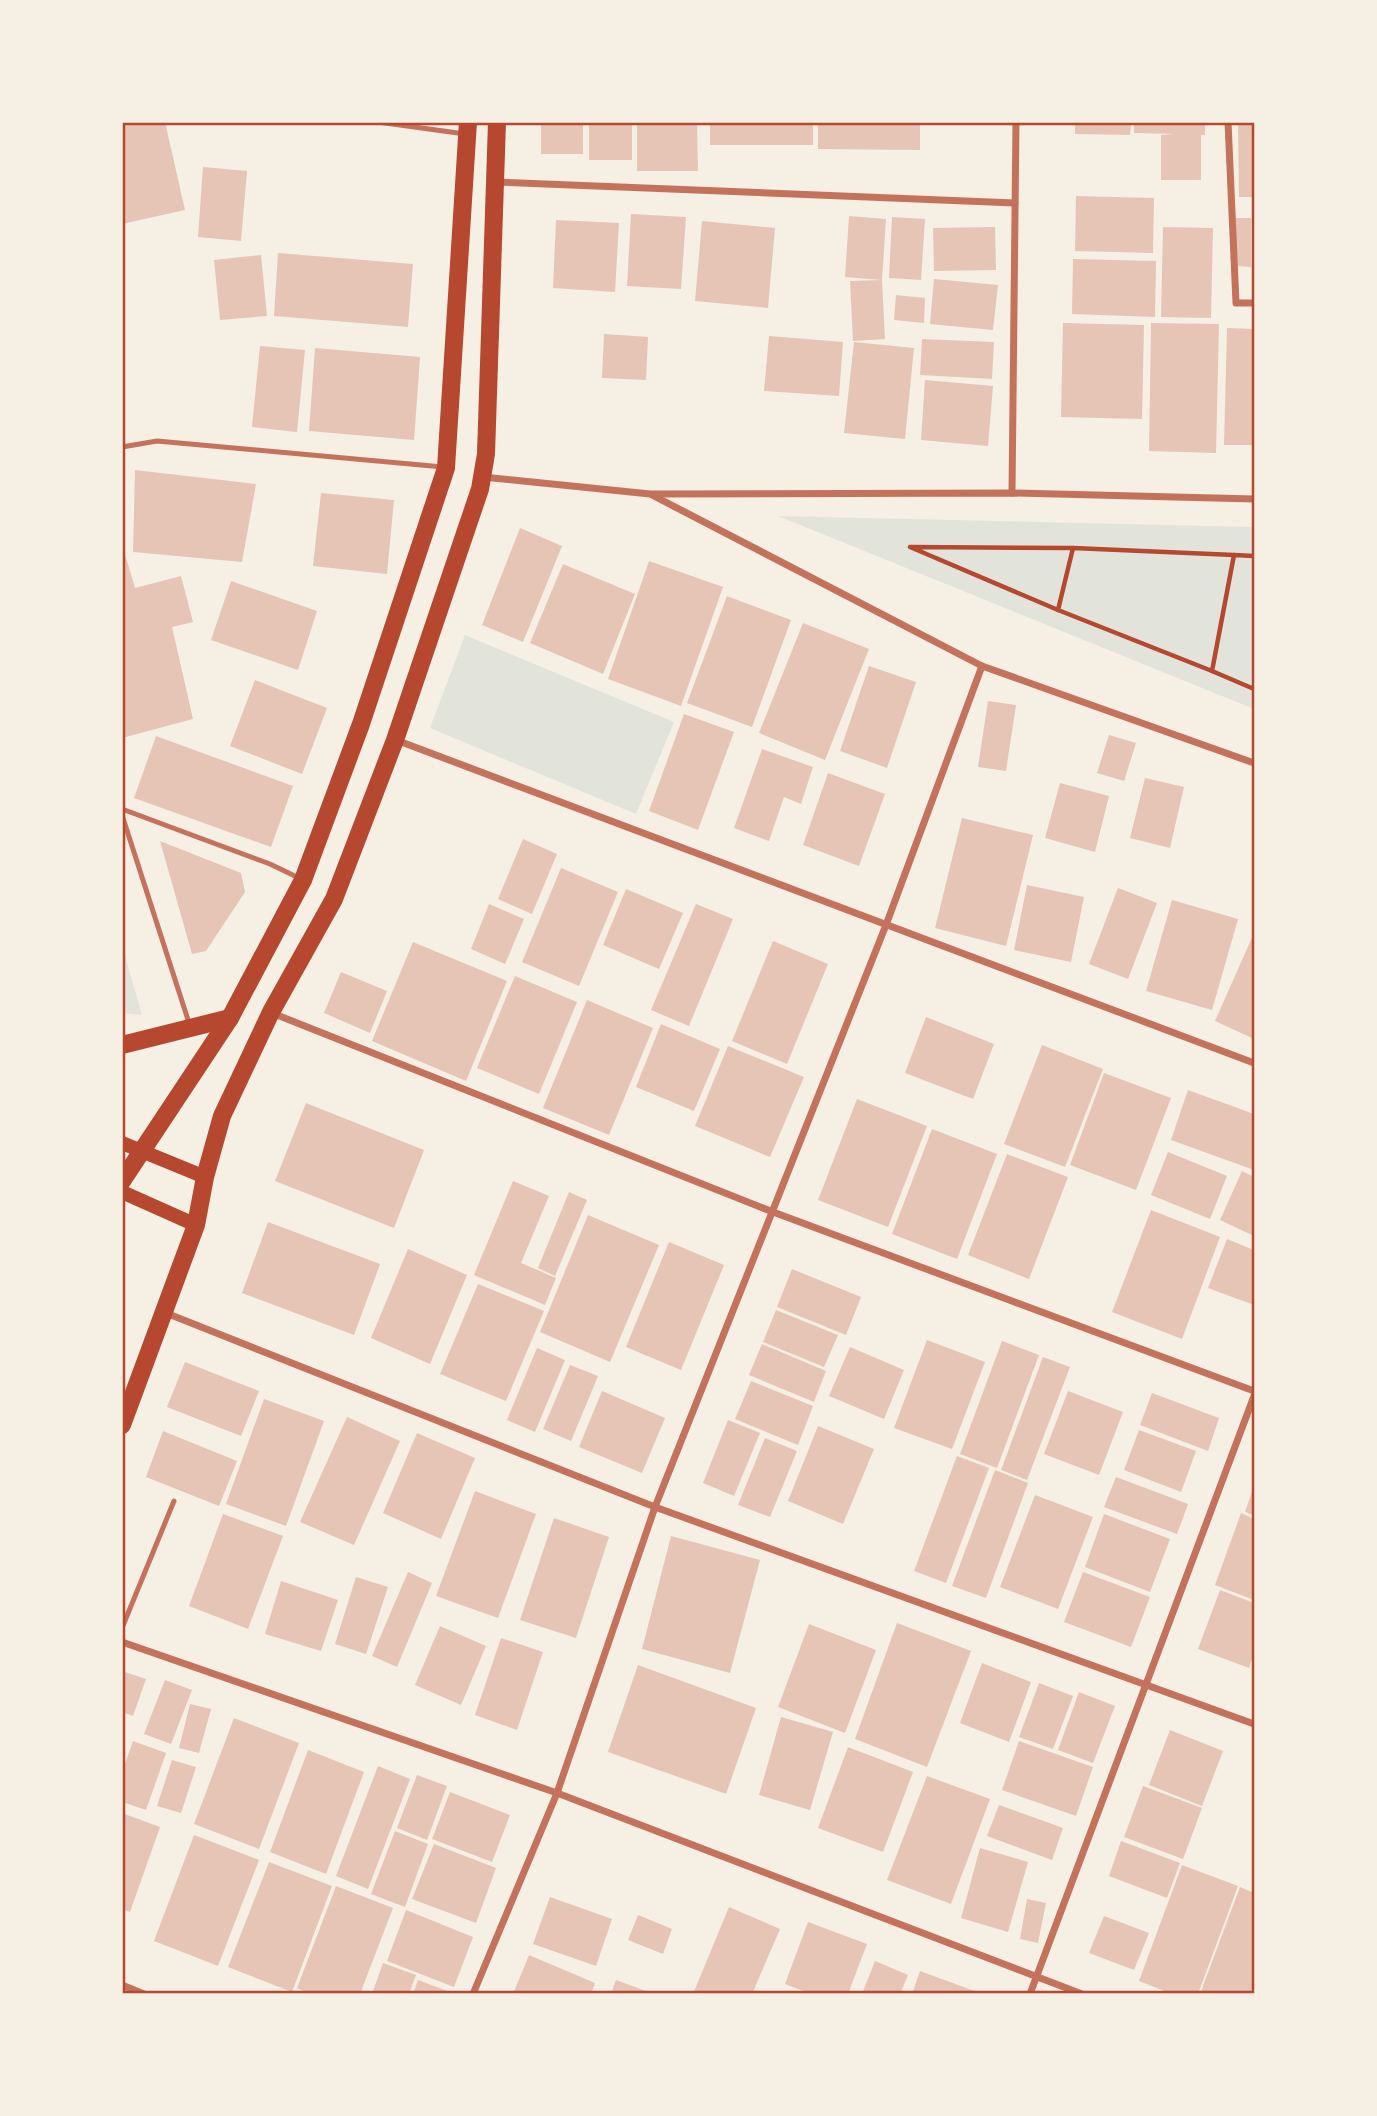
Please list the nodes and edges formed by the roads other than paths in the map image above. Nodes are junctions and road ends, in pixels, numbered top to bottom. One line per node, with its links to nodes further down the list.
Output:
1 (378, 122): 5 (lane)
2 (497, 122): 6 (main road)
3 (1016, 122): 7 (street)
4 (1228, 122): 8 (street)
5 (468, 128): 10 (main road)
6 (494, 182): 7 (street); 11 (main road)
7 (1015, 203): 13 (street)
8 (1255, 303)
9 (122, 447): 10 (lane)
10 (446, 468): 20 (main road)
11 (482, 477): 12 (street); 16 (main road)
12 (650, 494): 13 (street); 15 (street)
13 (1012, 494): 14 (street)
14 (1255, 499)
15 (982, 666): 17 (street); 21 (street)
16 (395, 740): 21 (street); 22 (main road)
17 (1255, 763)
18 (122, 809): 20 (lane)
19 (122, 815): 24 (lane)
20 (303, 880): 23 (main road)
21 (886, 925): 26 (street); 32 (street)
22 (271, 1012): 29 (main road); 32 (street)
23 (230, 1018): 24 (main road); 28 (main road)
24 (191, 1029): 25 (main road)
25 (122, 1045)
26 (1255, 1063)
27 (122, 1143): 28 (main road)
28 (141, 1149): 29 (main road); 30 (main road)
29 (205, 1177): 33 (main road)
30 (122, 1181)
31 (122, 1192): 33 (main road)
32 (773, 1212): 35 (street); 38 (street)
33 (196, 1225): 34 (main road)
34 (162, 1312): 36 (main road); 38 (street)
35 (1255, 1393): 41 (street)
36 (122, 1425)
37 (174, 1501): 39 (lane)
38 (655, 1507): 41 (street); 43 (street)
39 (122, 1628)
40 (122, 1642): 43 (street)
41 (1145, 1684): 42 (street); 44 (street)
42 (1255, 1724)
43 (557, 1793): 44 (street); 47 (street)
44 (1036, 1977): 48 (street); 49 (street)
45 (122, 1985): 46 (street)
46 (144, 1993)
47 (473, 1993)
48 (1030, 1993)
49 (1082, 1993)

